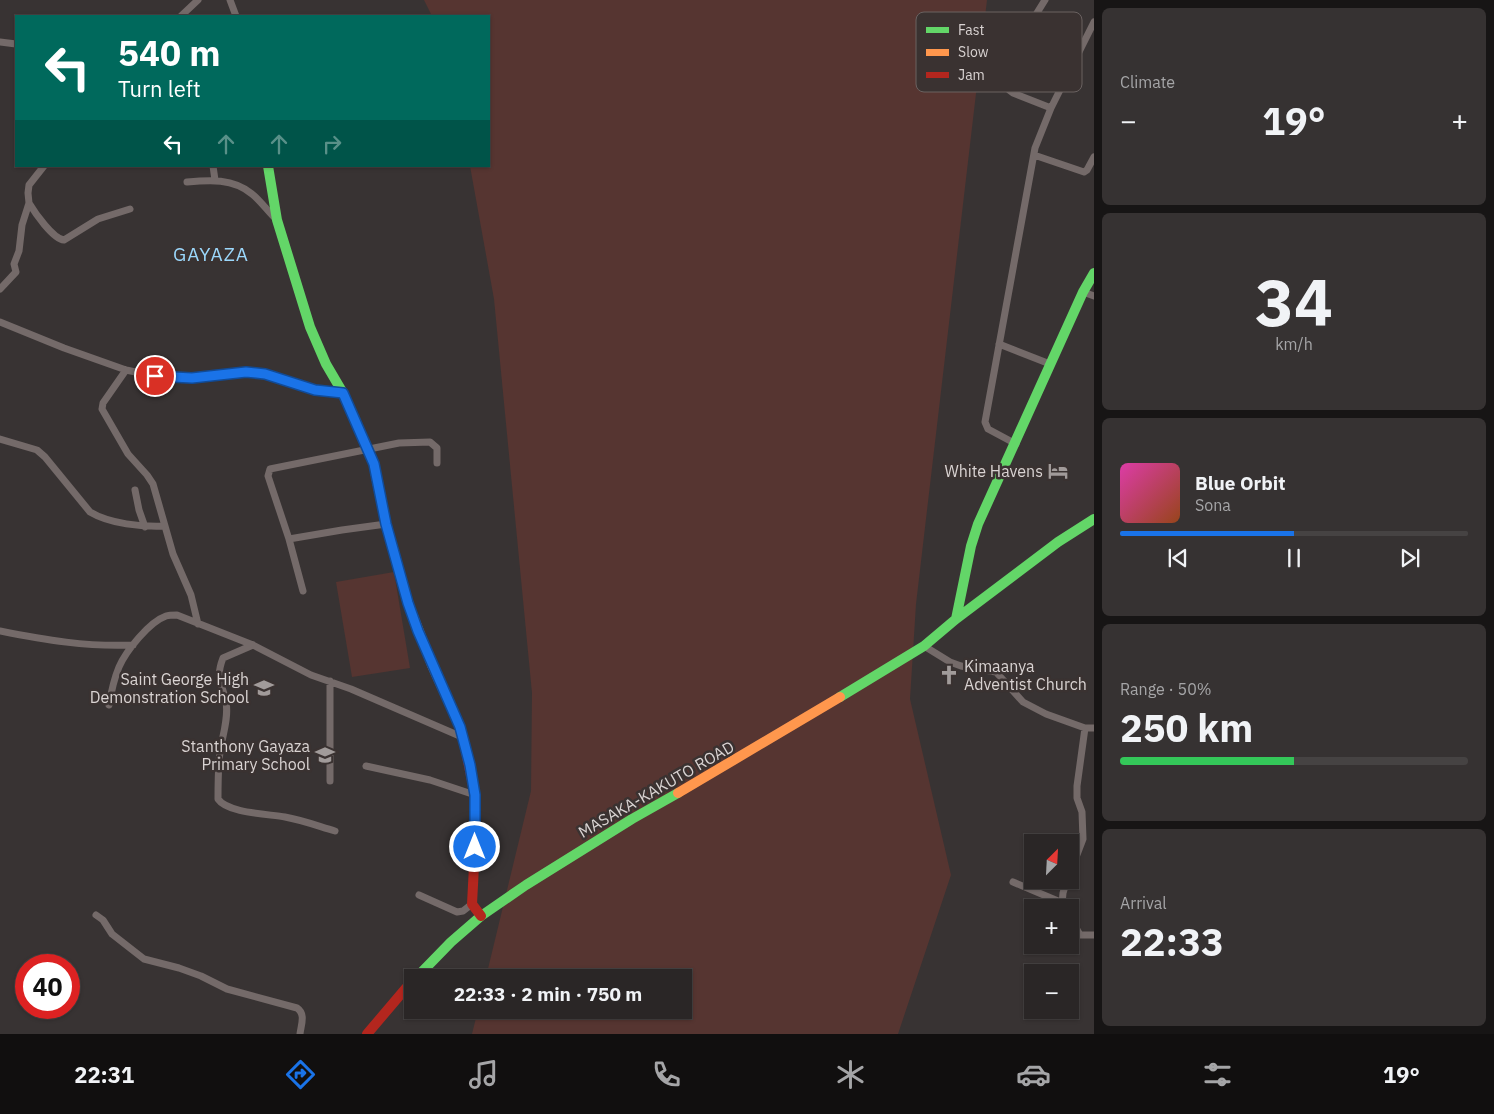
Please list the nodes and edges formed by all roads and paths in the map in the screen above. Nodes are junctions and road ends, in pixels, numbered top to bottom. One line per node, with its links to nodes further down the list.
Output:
1 (198, 0): 5 (street)
2 (230, 0): 6 (street)
3 (1045, 0): 4 (street)
4 (1038, 12)
5 (183, 15)
6 (236, 15)
7 (1094, 22): 10 (street)
8 (0, 42): 9 (street)
9 (15, 44)
10 (1082, 46)
11 (1012, 92): 13 (street)
12 (1059, 92): 13 (street)
13 (1051, 108): 14 (street)
14 (1034, 155): 15 (street); 29 (street)
15 (1094, 157)
16 (43, 167): 21 (street)
17 (213, 167): 19 (street)
18 (268, 167): 23 (main road)
19 (215, 180): 20 (street); 23 (street)
20 (187, 182)
21 (29, 203): 22 (street); 25 (street)
22 (130, 208)
23 (277, 220): 32 (main road)
24 (1094, 273): 26 (main road)
25 (0, 289)
26 (1083, 292): 27 (street); 30 (main road)
27 (1094, 296)
28 (0, 322): 31 (street)
29 (999, 344): 30 (street); 34 (street)
30 (1050, 364): 34 (main road)
31 (126, 370): 32 (street); 41 (street)
32 (343, 393): 35 (main road)
33 (0, 439): 40 (street)
34 (1016, 444): 44 (main road)
35 (368, 450): 36 (street); 39 (main road); 42 (street)
36 (437, 463)
37 (135, 490): 40 (street)
38 (1094, 520): 44 (main road, MASAKA-KAKUTO ROAD)
39 (386, 524): 42 (street); 54 (main road)
40 (145, 526): 41 (street)
41 (164, 526): 45 (street)
42 (289, 539): 43 (street)
43 (303, 591)
44 (956, 619): 49 (main road, MASAKA-KAKUTO ROAD)
45 (198, 624): 47 (street); 48 (street)
46 (0, 631): 47 (street)
47 (134, 645): 51 (street)
48 (253, 646): 50 (street); 58 (street)
49 (924, 646): 52 (street); 65 (main road, MASAKA-KAKUTO ROAD)
50 (330, 681): 54 (street); 56 (street)
51 (109, 705)
52 (1085, 728): 53 (street); 59 (street)
53 (1094, 728)
54 (462, 737): 57 (main road)
55 (366, 766): 57 (street)
56 (330, 781)
57 (475, 795): 63 (main road)
58 (335, 831)
59 (1079, 849)
60 (1013, 882): 62 (street)
61 (419, 895): 63 (street)
62 (1049, 899)
63 (472, 904): 65 (main road)
64 (96, 915): 70 (street)
65 (481, 916): 68 (main road, MASAKA-KAKUTO ROAD)
66 (1079, 933): 67 (street)
67 (1094, 935)
68 (425, 969)
69 (404, 990): 71 (main road)
70 (300, 1034)
71 (367, 1034)

